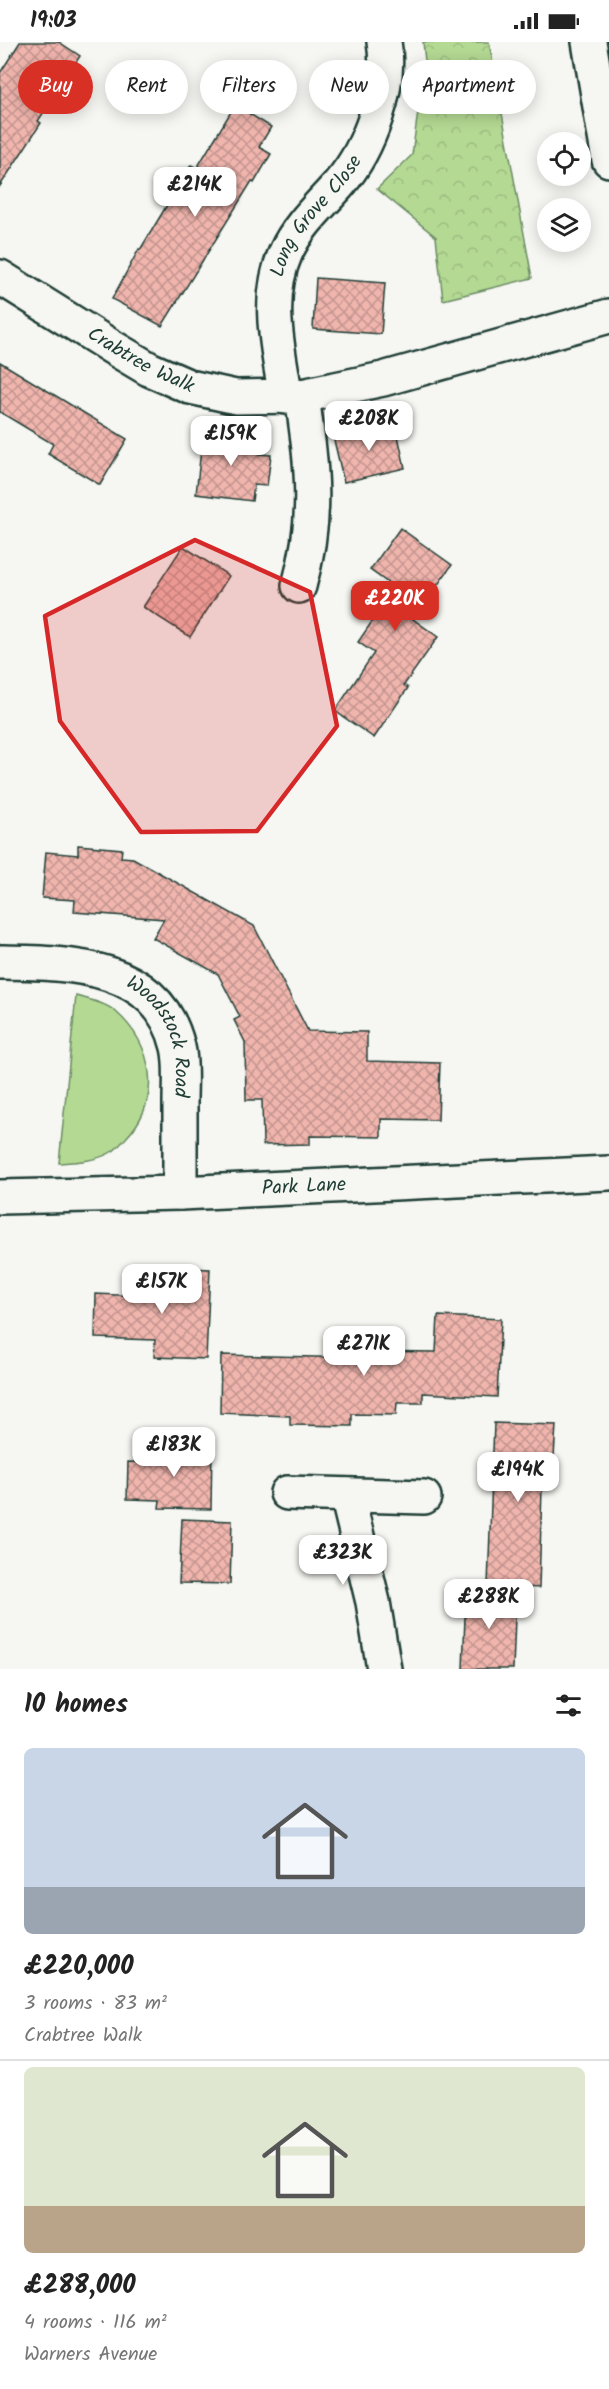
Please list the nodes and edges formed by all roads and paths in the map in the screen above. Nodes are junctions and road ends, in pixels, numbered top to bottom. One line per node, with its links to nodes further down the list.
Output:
1 (384, 42): 6 (street, Long Grove Close)
2 (589, 42): 3 (street)
3 (609, 160)
4 (0, 277): 6 (street, Crabtree Walk)
5 (609, 316): 6 (street, Crabtree Walk)
6 (294, 396): 7 (street, Long Grove Close)
7 (299, 586)
8 (0, 962): 10 (street, Woodstock Road)
9 (609, 1173): 10 (street, Park Lane)
10 (180, 1193): 11 (street, Park Lane)
11 (0, 1197)
12 (287, 1493): 13 (street)
13 (347, 1495): 14 (street); 15 (street)
14 (424, 1497)
15 (384, 1669)

